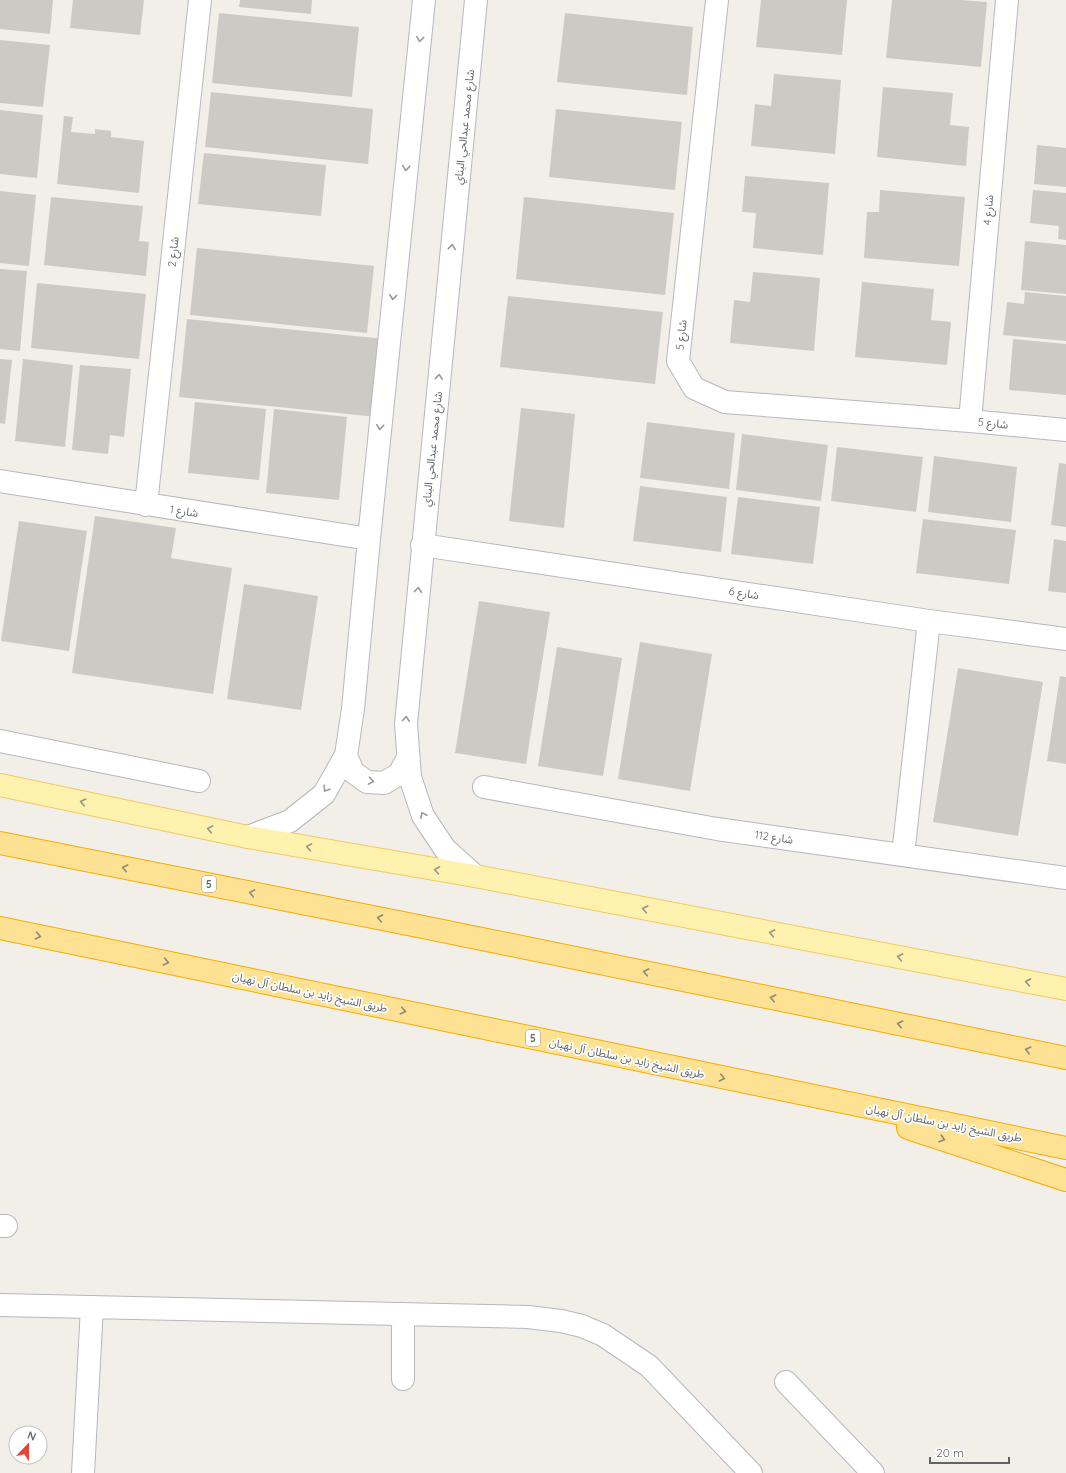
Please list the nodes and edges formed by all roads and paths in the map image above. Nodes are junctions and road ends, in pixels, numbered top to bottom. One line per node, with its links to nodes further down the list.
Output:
1 (200, 0): 9 (street, شارع 2)
2 (424, 0): 10 (street, one-way to 10)
3 (476, 0): 11 (street, شارع محمد عبدالحي البناي, one-way to 3)
4 (717, 0): 6 (street, شارع 5)
5 (1007, 0): 6 (street, شارع 4)
6 (970, 420): 7 (street, شارع 5)
7 (1066, 430)
8 (0, 481): 9 (street, شارع 1)
9 (146, 505): 10 (street, شارع 1)
10 (369, 538): 15 (street)
11 (422, 545): 12 (street, شارع 6); 16 (street, شارع محمد عبدالحي البناي, one-way to 11)
12 (929, 621): 13 (street, شارع 6); 22 (street)
13 (1066, 639)
14 (0, 741): 17 (street)
15 (346, 756): 16 (street, one-way to 16); 20 (street, one-way to 20)
16 (408, 758): 23 (street, شارع محمد عبدالحي البناي, one-way to 16)
17 (199, 782)
18 (0, 785): 20 (main road, one-way to 18)
19 (484, 787): 22 (street, شارع 112)
20 (248, 837): 23 (main road, one-way to 20)
21 (0, 843): 27 (highway, 5, one-way to 21)
22 (903, 855): 24 (street, شارع 112)
23 (475, 876): 26 (main road, one-way to 23)
24 (1066, 878)
25 (0, 928): 28 (highway, طريق الشيخ زايد بن سلطان آل نهيان / 5, one-way to 28)
26 (1066, 989)
27 (1066, 1058)
28 (812, 1096): 29 (highway, طريق الشيخ زايد بن سلطان آل نهيان / 5); 30 (highway, one-way to 30)
29 (1066, 1148)
30 (1066, 1180)
31 (0, 1305): 32 (street)
32 (92, 1307): 33 (street); 36 (street)
33 (403, 1314): 34 (street); 37 (street)
34 (403, 1379)
35 (786, 1382): 38 (street)
36 (83, 1473)
37 (751, 1473)
38 (873, 1473)

